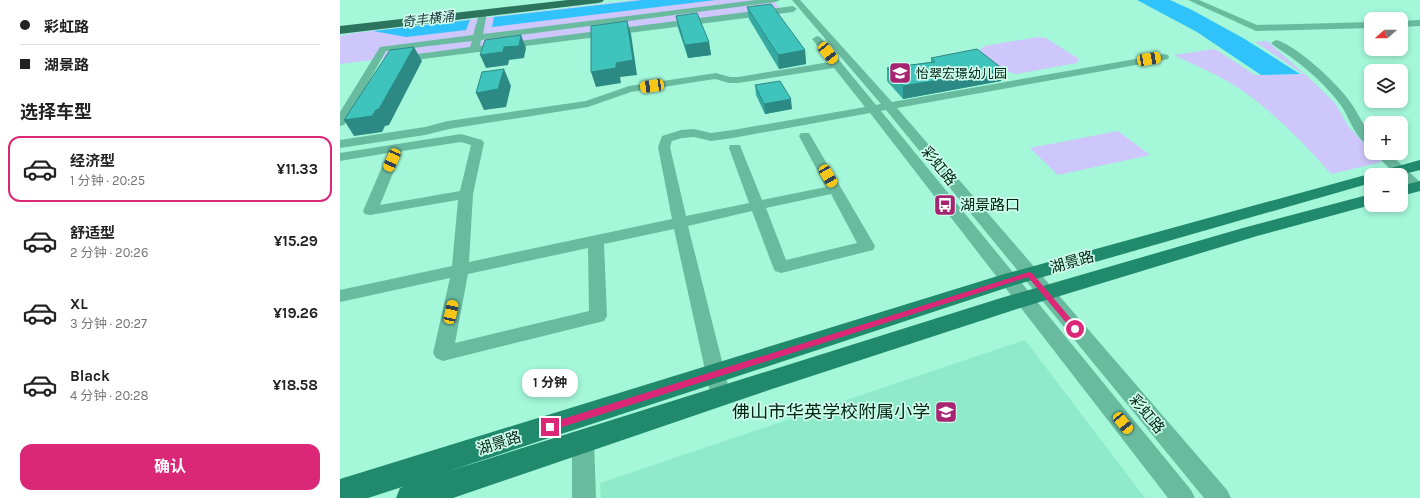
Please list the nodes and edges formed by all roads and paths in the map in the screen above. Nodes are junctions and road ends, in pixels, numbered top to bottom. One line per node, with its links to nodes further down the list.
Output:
1 (538, 0): 9 (highway)
2 (598, 0): 6 (highway)
3 (776, 0): 14 (street)
4 (1192, 0): 12 (street)
5 (792, 3): 16 (street); 19 (street, 彩虹路); 20 (street, 彩虹路)
6 (483, 13): 9 (highway); 14 (street)
7 (340, 19): 9 (highway)
8 (340, 22): 9 (highway)
9 (376, 22): 13 (highway)
10 (1420, 23): 11 (street)
11 (1408, 24)
12 (1364, 25)
13 (340, 32)
14 (478, 37): 16 (street); 18 (street)
15 (1276, 43): 23 (street)
16 (474, 50): 18 (street)
17 (1164, 57): 20 (street)
18 (375, 62): 22 (street)
19 (837, 64): 21 (street, 彩虹路); 25 (street)
20 (889, 106): 21 (street); 41 (street, 彩虹路)
21 (873, 110): 38 (street); 41 (street, 彩虹路)
22 (340, 122)
23 (1364, 134)
24 (805, 136): 34 (street)
25 (340, 144)
26 (397, 148): 28 (street); 35 (street); 35 (street)
27 (735, 148): 37 (street)
28 (340, 157)
29 (1388, 160): 31 (street)
30 (1420, 165): 32 (main road)
31 (1396, 168)
32 (1407, 168)
33 (1364, 180): 41 (main road, 湖景路)
34 (835, 189): 37 (street); 37 (street)
35 (466, 194): 40 (street)
36 (1364, 201): 41 (main road, 湖景路)
37 (757, 206): 38 (street)
38 (680, 223): 39 (street); 43 (street)
39 (596, 241): 40 (street); 40 (street)
40 (460, 270): 42 (street)
41 (1026, 286): 43 (main road, 湖景路); 48 (street, 彩虹路); 49 (street, 彩虹路)
42 (340, 296)
43 (718, 386): 44 (main road, 湖景路); 45 (main road, 湖景路)
44 (583, 442): 46 (main road, 湖景路); 47 (street)
45 (340, 494)
46 (411, 498)
47 (584, 498)
48 (1182, 498)
49 (1218, 498)

